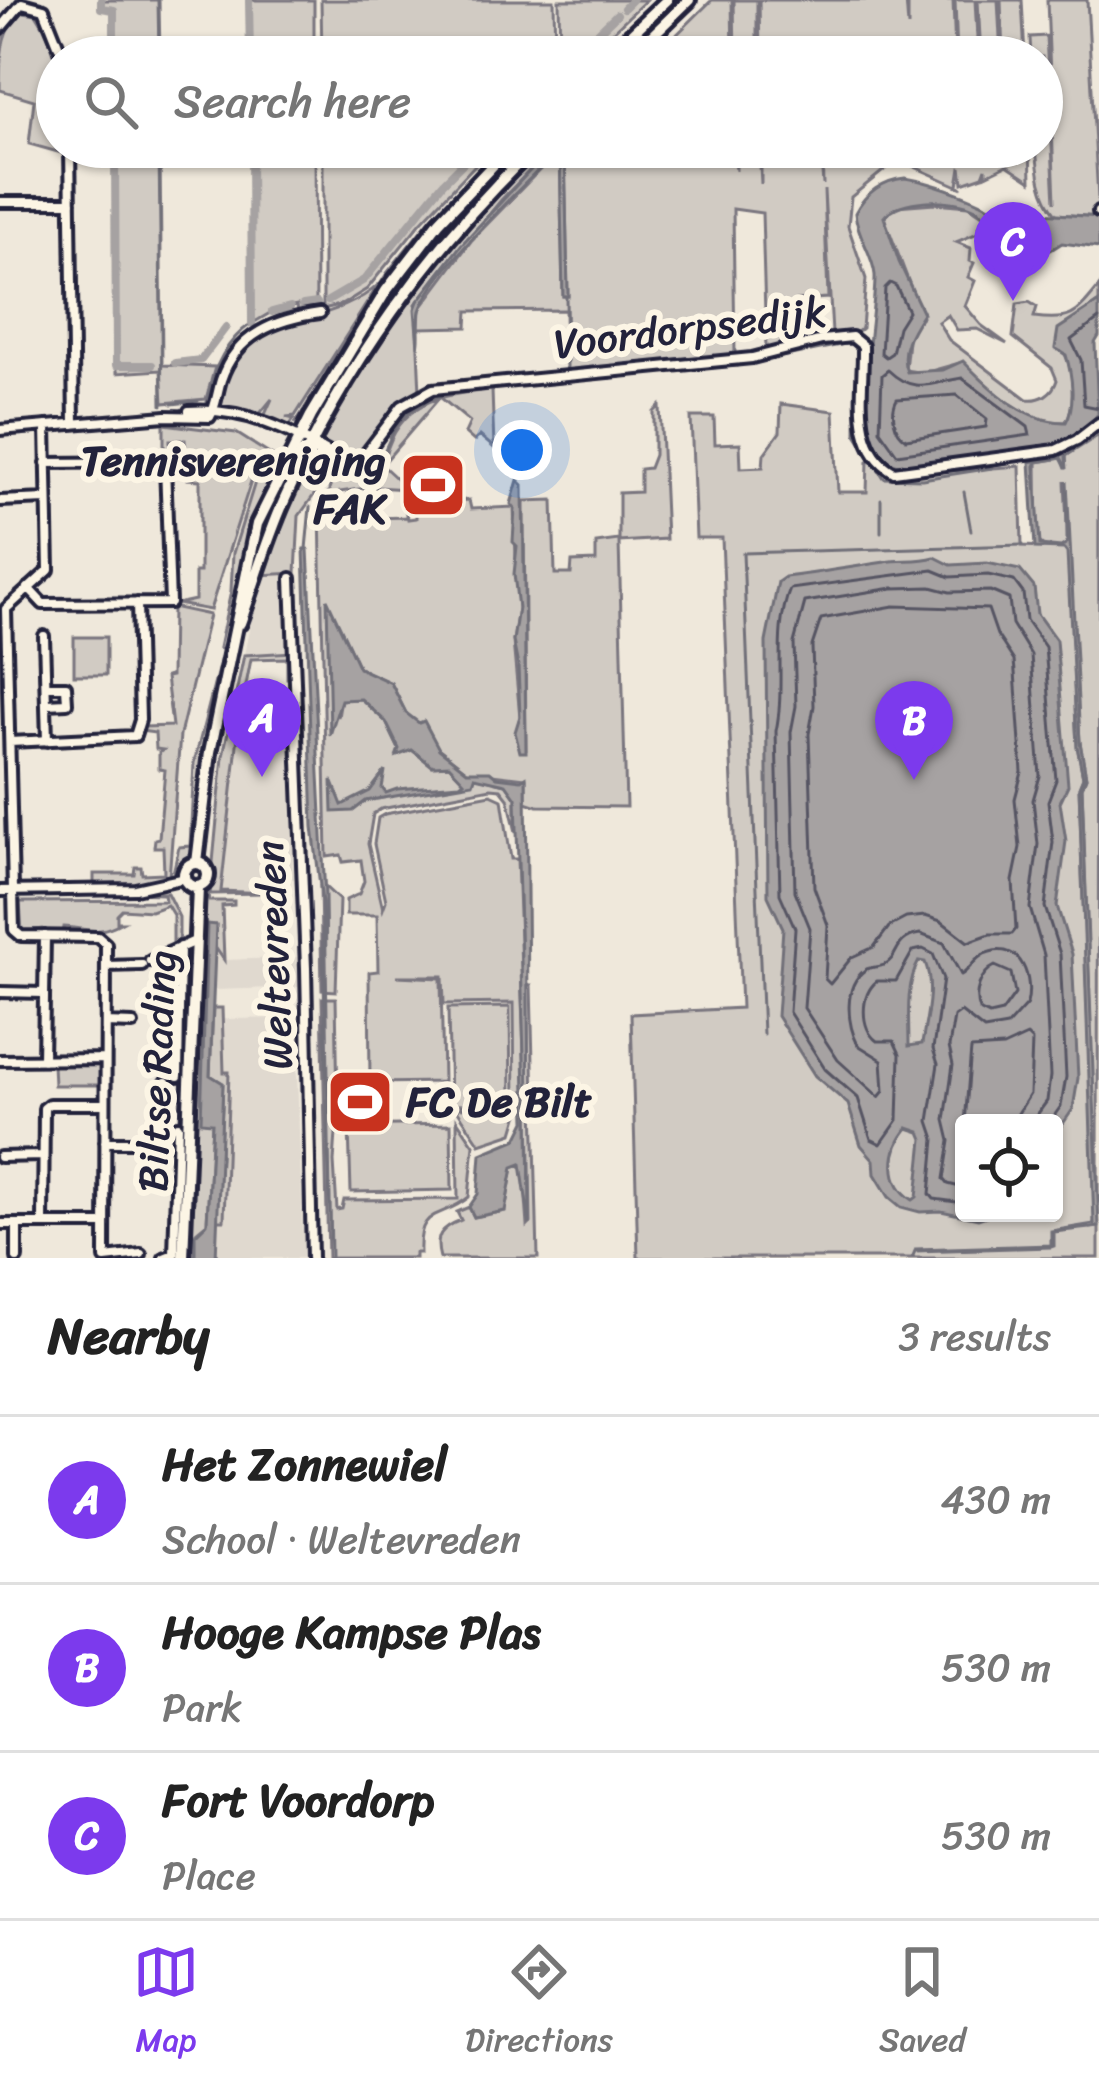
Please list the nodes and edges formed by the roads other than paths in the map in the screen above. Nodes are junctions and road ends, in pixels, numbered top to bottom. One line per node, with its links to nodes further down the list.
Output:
1 (667, 0): 7 (main road)
2 (689, 0): 8 (main road)
3 (22, 1): 4 (street); 5 (street)
4 (45, 4): 6 (street)
5 (0, 29)
6 (55, 36)
7 (629, 36)
8 (652, 36)
9 (70, 168): 13 (street)
10 (490, 168): 20 (main road)
11 (514, 168): 20 (main road)
12 (0, 202): 13 (street)
13 (71, 202): 16 (street)
14 (320, 313): 15 (street)
15 (214, 409): 16 (street, Voordorpsedijk); 20 (street, Voordorpsedijk)
16 (74, 424): 18 (street, Voordorpsedijk)
17 (1099, 424): 20 (street, Voordorpsedijk)
18 (46, 426): 19 (street, Voordorpsedijk); 21 (street)
19 (0, 430)
20 (305, 443): 35 (main road)
21 (46, 463): 22 (street); 26 (street)
22 (46, 499): 23 (street); 25 (street)
23 (0, 501)
24 (291, 578): 69 (street, Weltevreden)
25 (28, 588): 26 (street); 28 (street)
26 (137, 603): 32 (street)
27 (44, 636): 29 (street)
28 (3, 645): 31 (street)
29 (46, 686): 30 (street); 30 (street)
30 (46, 704): 32 (street)
31 (5, 710): 33 (street)
32 (47, 741): 33 (street)
33 (10, 742): 34 (street)
34 (6, 821): 39 (street)
35 (197, 863): 36 (main road); 37 (main road)
36 (185, 878): 37 (main road); 39 (street)
37 (198, 887): 41 (main road, Biltse Rading)
38 (0, 891): 39 (street)
39 (13, 891): 40 (street)
40 (44, 937): 43 (street); 45 (street)
41 (195, 941): 42 (street); 54 (main road, Biltse Rading)
42 (180, 947): 43 (street); 51 (street)
43 (106, 966): 46 (street)
44 (0, 992): 45 (street)
45 (44, 992): 50 (street)
46 (106, 1023): 47 (street); 48 (street)
47 (133, 1024)
48 (105, 1059): 50 (street); 53 (street)
49 (0, 1060): 50 (street)
50 (43, 1060)
51 (178, 1076)
52 (166, 1082): 54 (street)
53 (105, 1104): 56 (street); 59 (street)
54 (178, 1127): 55 (street); 67 (street); 68 (main road, Biltse Rading)
55 (151, 1136)
56 (105, 1142): 57 (street); 63 (street)
57 (138, 1142)
58 (0, 1156): 59 (street)
59 (42, 1156): 60 (street)
60 (43, 1223): 62 (street); 63 (street)
61 (0, 1224): 62 (street)
62 (17, 1224): 66 (street)
63 (105, 1224): 65 (street)
64 (142, 1254): 65 (street)
65 (123, 1257)
66 (17, 1258)
67 (164, 1258)
68 (183, 1258)
69 (311, 1258)

